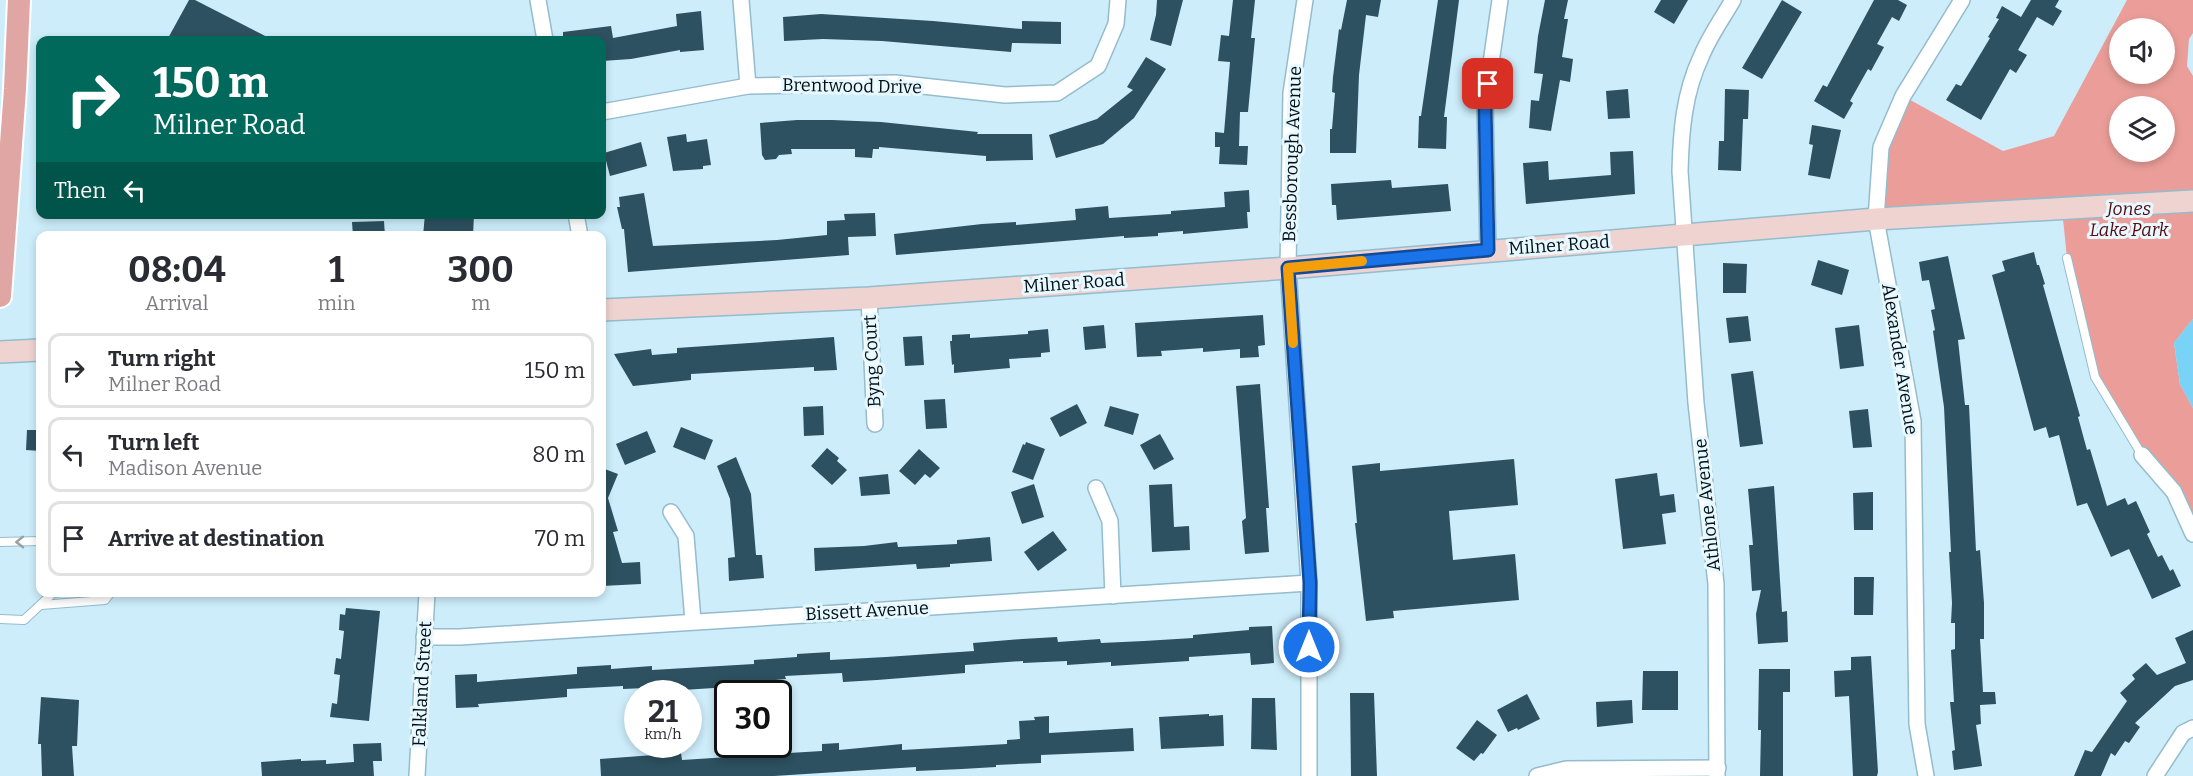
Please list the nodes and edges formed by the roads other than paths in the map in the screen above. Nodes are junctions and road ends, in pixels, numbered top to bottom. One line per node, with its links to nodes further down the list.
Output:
1 (19, 0): 12 (main road)
2 (30, 0): 12 (main road)
3 (538, 0): 10 (street)
4 (741, 0): 11 (street)
5 (1118, 0): 11 (street, Brentwood Drive)
6 (1305, 0): 19 (street, Bessborough Avenue)
7 (1500, 0): 17 (street)
8 (1733, 0): 16 (street, Athlone Avenue)
9 (1962, 0): 15 (street, Alexander Avenue)
10 (543, 36)
11 (748, 86): 13 (street, Brentwood Drive)
12 (15, 89): 20 (main road)
13 (606, 111)
14 (2193, 201): 15 (street, Milner Road)
15 (1876, 219): 16 (street, Milner Road); 46 (street, Alexander Avenue)
16 (1684, 235): 17 (street, Milner Road); 42 (street, Athlone Avenue)
17 (1488, 250): 19 (street, Milner Road)
18 (2067, 258): 26 (lane)
19 (1288, 268): 21 (street, Milner Road); 32 (street, Bessborough Avenue)
20 (0, 296)
21 (869, 298): 22 (street, Milner Road); 25 (street, Byng Court)
22 (606, 310)
23 (36, 350): 24 (street)
24 (0, 352)
25 (875, 424)
26 (2142, 455): 29 (street)
27 (1095, 488): 33 (street)
28 (671, 512): 39 (street)
29 (2193, 534)
30 (36, 541): 31 (lane, one-way to 31)
31 (0, 542)
32 (1310, 583): 33 (street, Bissett Avenue); 44 (street, Bessborough Avenue)
33 (1113, 596): 39 (street, Bissett Avenue)
34 (49, 597): 37 (lane)
35 (107, 597): 37 (lane)
36 (427, 597): 40 (street, Falkland Street)
37 (40, 605): 38 (lane)
38 (0, 619)
39 (693, 621): 40 (street, Bissett Avenue)
40 (424, 637): 43 (street, Falkland Street)
41 (2193, 728): 47 (street)
42 (1718, 772): 45 (street)
43 (417, 776)
44 (1309, 776)
45 (1537, 776)
46 (1926, 776)
47 (2155, 776)

